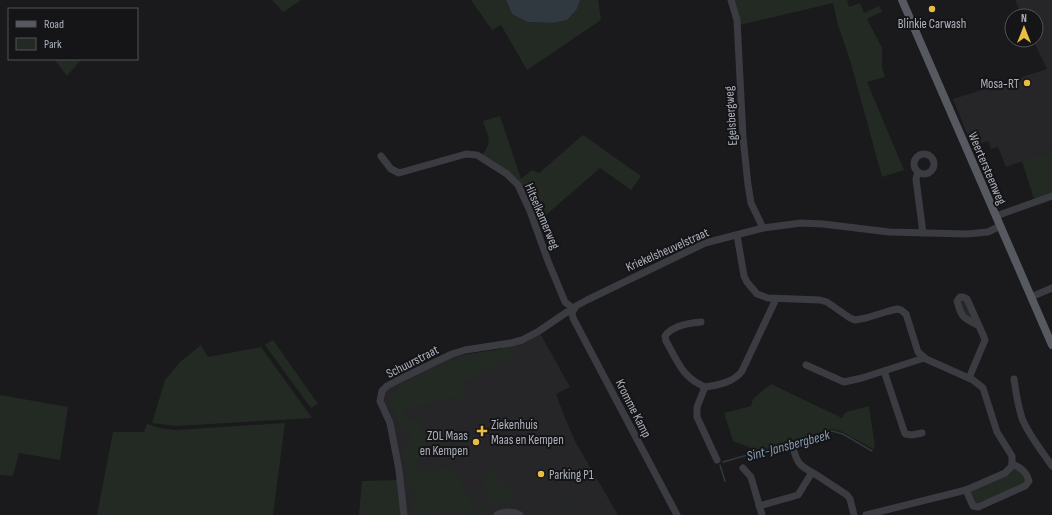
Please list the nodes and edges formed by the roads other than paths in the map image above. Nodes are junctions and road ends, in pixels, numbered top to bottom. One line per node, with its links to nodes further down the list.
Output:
1 (731, 0): 8 (street, Egelsbergweg)
2 (902, 0): 6 (main road, Weertersteenweg)
3 (381, 156): 14 (street, Hitselkamerweg)
4 (918, 172): 9 (street)
5 (1052, 196): 6 (street)
6 (996, 216): 7 (main road, Weertersteenweg)
7 (1000, 226): 9 (street, Kriekelsheuvelstraat); 12 (main road, Weertersteenweg)
8 (763, 228): 9 (street, Kriekelsheuvelstraat); 10 (street, Kriekelsheuvelstraat)
9 (923, 234)
10 (737, 235): 13 (street); 14 (street, Kriekelsheuvelstraat)
11 (1052, 288): 12 (street)
12 (1031, 297): 17 (main road, Weertersteenweg)
13 (776, 299): 18 (street); 23 (street)
14 (573, 311): 33 (street, Schuurstraat); 36 (street, Kromme Kamp)
15 (701, 322): 23 (street)
16 (979, 326): 21 (street)
17 (1052, 345)
18 (924, 358): 20 (street); 21 (street)
19 (806, 364): 20 (street)
20 (884, 371): 24 (street)
21 (969, 378): 27 (street)
22 (1014, 379): 28 (street)
23 (705, 387): 26 (street)
24 (922, 432)
25 (793, 447): 30 (street)
26 (717, 460)
27 (1012, 464): 31 (street); 31 (street)
28 (1052, 466)
29 (743, 468): 32 (street)
30 (815, 474): 32 (street); 38 (street)
31 (966, 490): 39 (street)
32 (759, 506): 37 (street)
33 (404, 515)
34 (497, 515): 35 (street)
35 (520, 515)
36 (677, 515)
37 (762, 515)
38 (854, 515)
39 (866, 515)

